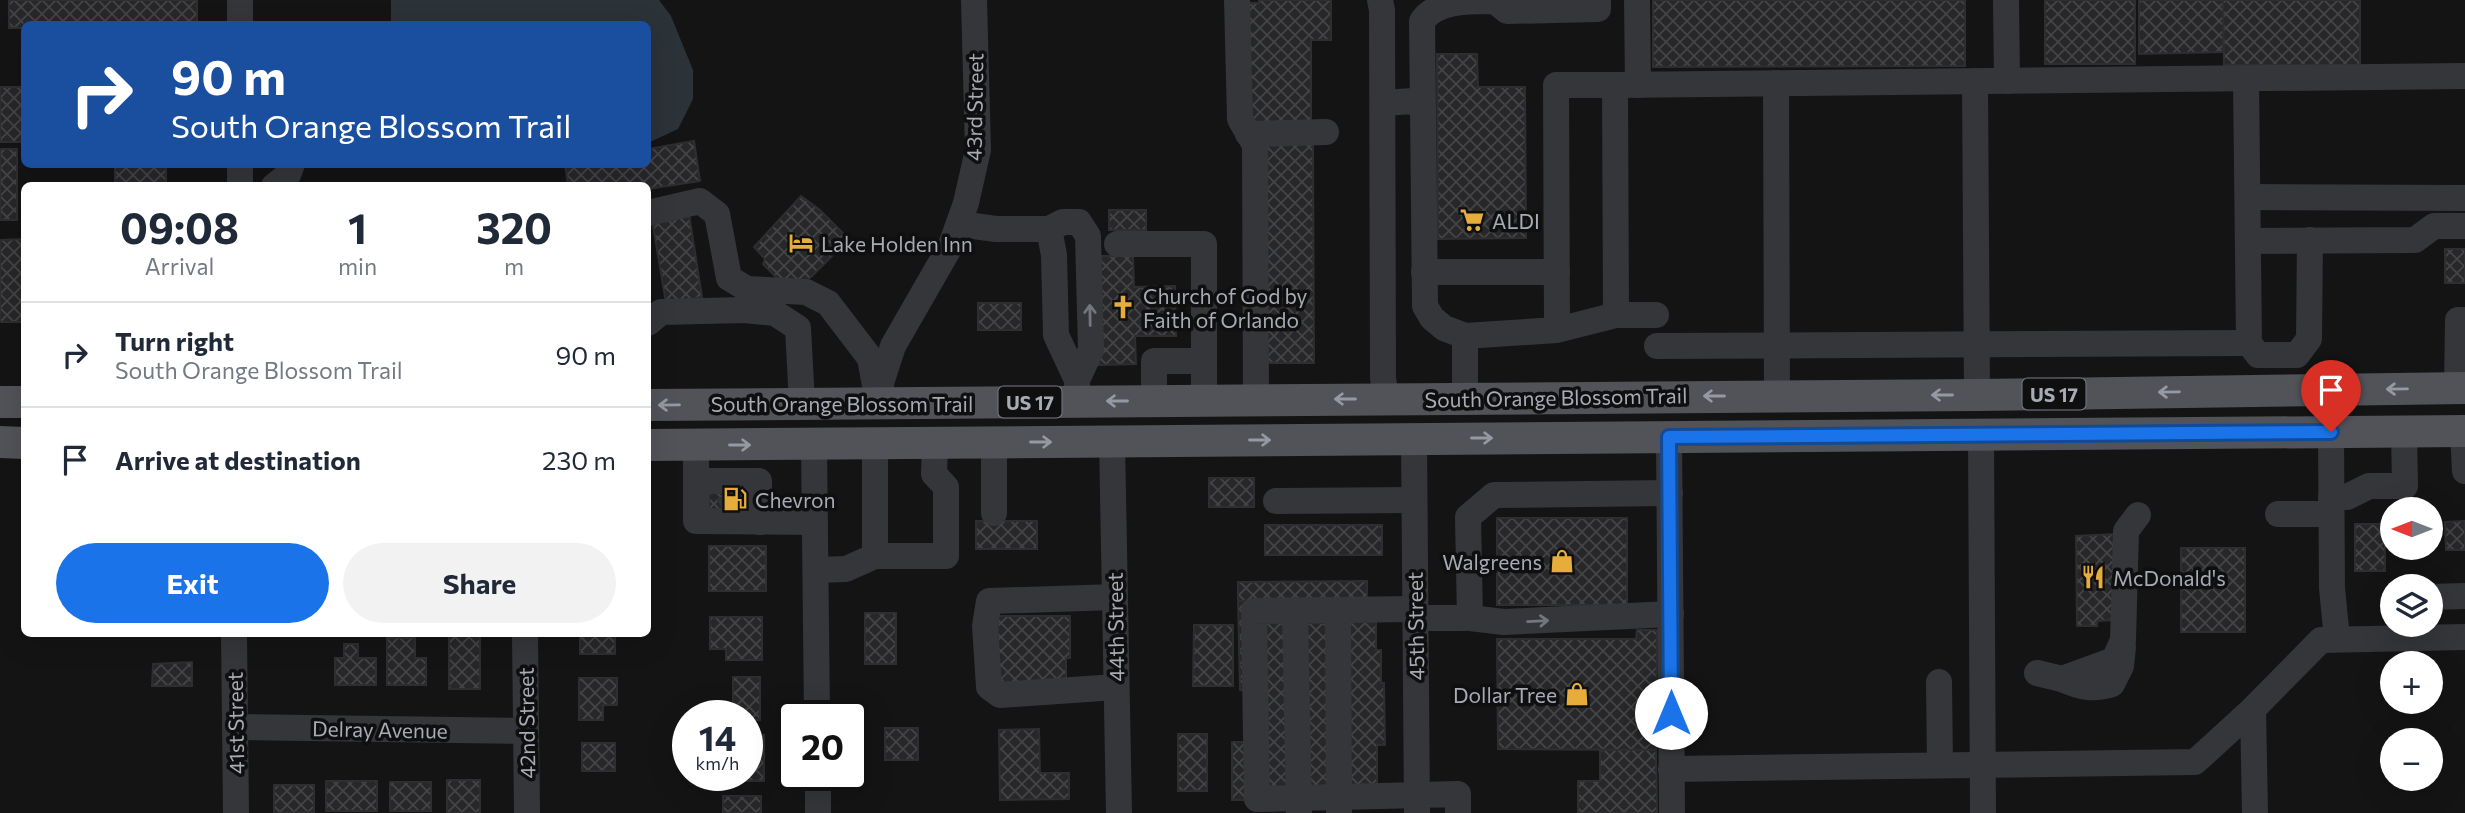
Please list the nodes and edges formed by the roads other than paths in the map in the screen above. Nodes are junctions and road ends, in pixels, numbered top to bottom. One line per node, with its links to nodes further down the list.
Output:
1 (240, 0): 11 (street)
2 (974, 0): 27 (street, 43rd Street)
3 (1237, 0): 21 (street)
4 (1380, 0): 18 (street)
5 (1496, 0): 9 (street); 10 (street)
6 (1598, 0): 10 (street)
7 (1637, 0): 17 (street)
8 (2006, 0): 15 (street)
9 (1446, 1): 19 (street)
10 (1545, 5)
11 (240, 21)
12 (2465, 76): 13 (street)
13 (2246, 78): 15 (street); 24 (street)
14 (1975, 81): 15 (street); 16 (street); 42 (street)
15 (2007, 81)
16 (1776, 83): 17 (street); 44 (street)
17 (1627, 85): 34 (street); 35 (street)
18 (1383, 103): 19 (street); 52 (street)
19 (1423, 110): 33 (street)
20 (1326, 132): 21 (street)
21 (1248, 134): 54 (street)
22 (291, 168): 23 (street)
23 (279, 182)
24 (2248, 197): 25 (street); 31 (street)
25 (2465, 198)
26 (651, 212): 59 (street)
27 (959, 224): 29 (street); 59 (street, 43rd Street)
28 (2465, 226): 30 (street)
29 (1049, 229): 47 (street); 47 (street, one-way to 29)
30 (2310, 240): 31 (street); 41 (street)
31 (2248, 241): 41 (street)
32 (1117, 244): 45 (street)
33 (1424, 272): 34 (street); 40 (street)
34 (1557, 272): 39 (street)
35 (1616, 315): 36 (street); 39 (street)
36 (1656, 315)
37 (651, 320): 58 (street)
38 (2462, 325): 46 (street)
39 (1558, 330): 40 (street)
40 (1465, 336): 51 (street)
41 (2249, 343): 42 (street)
42 (1976, 344): 44 (street); 48 (street)
43 (1657, 346): 44 (street)
44 (1777, 346): 49 (street)
45 (1204, 361): 53 (street); 55 (street)
46 (2461, 388): 48 (main road, South Orange Blossom Trail / US 17, one-way to 48)
47 (1077, 391): 55 (main road, South Orange Blossom Trail / US 17, one-way to 47); 59 (main road, South Orange Blossom Trail / US 17)
48 (1978, 395): 49 (main road, South Orange Blossom Trail / US 17, one-way to 49)
49 (1777, 396): 50 (main road, South Orange Blossom Trail / US 17, one-way to 50)
50 (1532, 397): 51 (main road, South Orange Blossom Trail / US 17); 66 (main road)
51 (1465, 398): 52 (main road, South Orange Blossom Trail / US 17)
52 (1386, 399): 54 (main road, South Orange Blossom Trail / US 17, one-way to 54); 67 (main road)
53 (1204, 400): 54 (main road, South Orange Blossom Trail / US 17); 55 (main road, South Orange Blossom Trail / US 17)
54 (1256, 400)
55 (1154, 401)
56 (0, 402): 57 (main road)
57 (21, 402)
58 (802, 403): 59 (main road, South Orange Blossom Trail / US 17); 60 (main road, South Orange Blossom Trail / US 17, one-way to 60)
59 (878, 403)
60 (651, 405)
61 (2464, 431): 63 (main road, South Orange Blossom Trail / US 17); 77 (street)
62 (2331, 432): 63 (main road, South Orange Blossom Trail / US 17); 64 (main road, South Orange Blossom Trail / US 17); 81 (street)
63 (2404, 432): 81 (street)
64 (1981, 436): 65 (main road, South Orange Blossom Trail / US 17); 108 (street)
65 (1669, 437): 66 (main road, South Orange Blossom Trail / US 17, one-way to 65); 78 (street)
66 (1414, 438): 67 (main road, South Orange Blossom Trail / US 17); 79 (street, 45th Street)
67 (1314, 439): 68 (main road, South Orange Blossom Trail / US 17, one-way to 67)
68 (1112, 441): 70 (main road, South Orange Blossom Trail / US 17, one-way to 68); 89 (street, 44th Street)
69 (0, 442): 71 (main road)
70 (994, 442): 72 (main road, South Orange Blossom Trail / US 17); 82 (street)
71 (21, 443)
72 (935, 443): 75 (main road, South Orange Blossom Trail / US 17); 86 (street)
73 (651, 444): 76 (main road, South Orange Blossom Trail / US 17)
74 (814, 444): 75 (main road, South Orange Blossom Trail / US 17); 76 (main road, South Orange Blossom Trail / US 17, one-way to 74); 85 (street)
75 (875, 444): 86 (street)
76 (696, 445): 85 (street)
77 (2465, 471)
78 (1670, 494): 94 (street); 95 (street)
79 (1414, 500): 80 (street); 93 (street, 45th Street)
80 (1276, 501)
81 (2337, 503): 83 (street); 99 (street)
82 (994, 513)
83 (2278, 514)
84 (2138, 515): 100 (street)
85 (815, 522): 87 (street)
86 (875, 556): 87 (street)
87 (816, 570): 103 (street)
88 (2465, 596): 90 (street)
89 (1115, 597): 102 (street, 44th Street); 102 (street)
90 (2443, 597)
91 (1295, 610): 92 (street); 114 (street); 114 (street)
92 (1338, 610): 93 (street); 113 (street)
93 (1415, 613): 95 (street); 112 (street, 45th Street)
94 (1671, 614): 95 (street, one-way to 94); 109 (street)
95 (1470, 618)
96 (234, 637): 105 (street, 41st Street)
97 (525, 637): 106 (street, 42nd Street)
98 (2465, 637): 99 (street)
99 (2337, 639): 104 (street)
100 (2049, 676)
101 (1939, 682): 107 (street)
102 (1116, 687): 118 (street, 44th Street)
103 (817, 700)
104 (2253, 709): 108 (street); 122 (street)
105 (235, 727): 106 (street, Delray Avenue); 115 (street, 41st Street)
106 (526, 731): 116 (street, 42nd Street)
107 (1940, 765): 108 (street); 109 (street)
108 (1982, 765): 121 (street)
109 (1671, 769): 120 (street)
110 (818, 791): 117 (street)
111 (1381, 804): 112 (street); 113 (street)
112 (1417, 804): 119 (street)
113 (1339, 805): 114 (street)
114 (1298, 806)
115 (236, 813)
116 (527, 813)
117 (818, 813)
118 (1119, 813)
119 (1458, 813)
120 (1672, 813)
121 (1983, 813)
122 (2255, 813)

